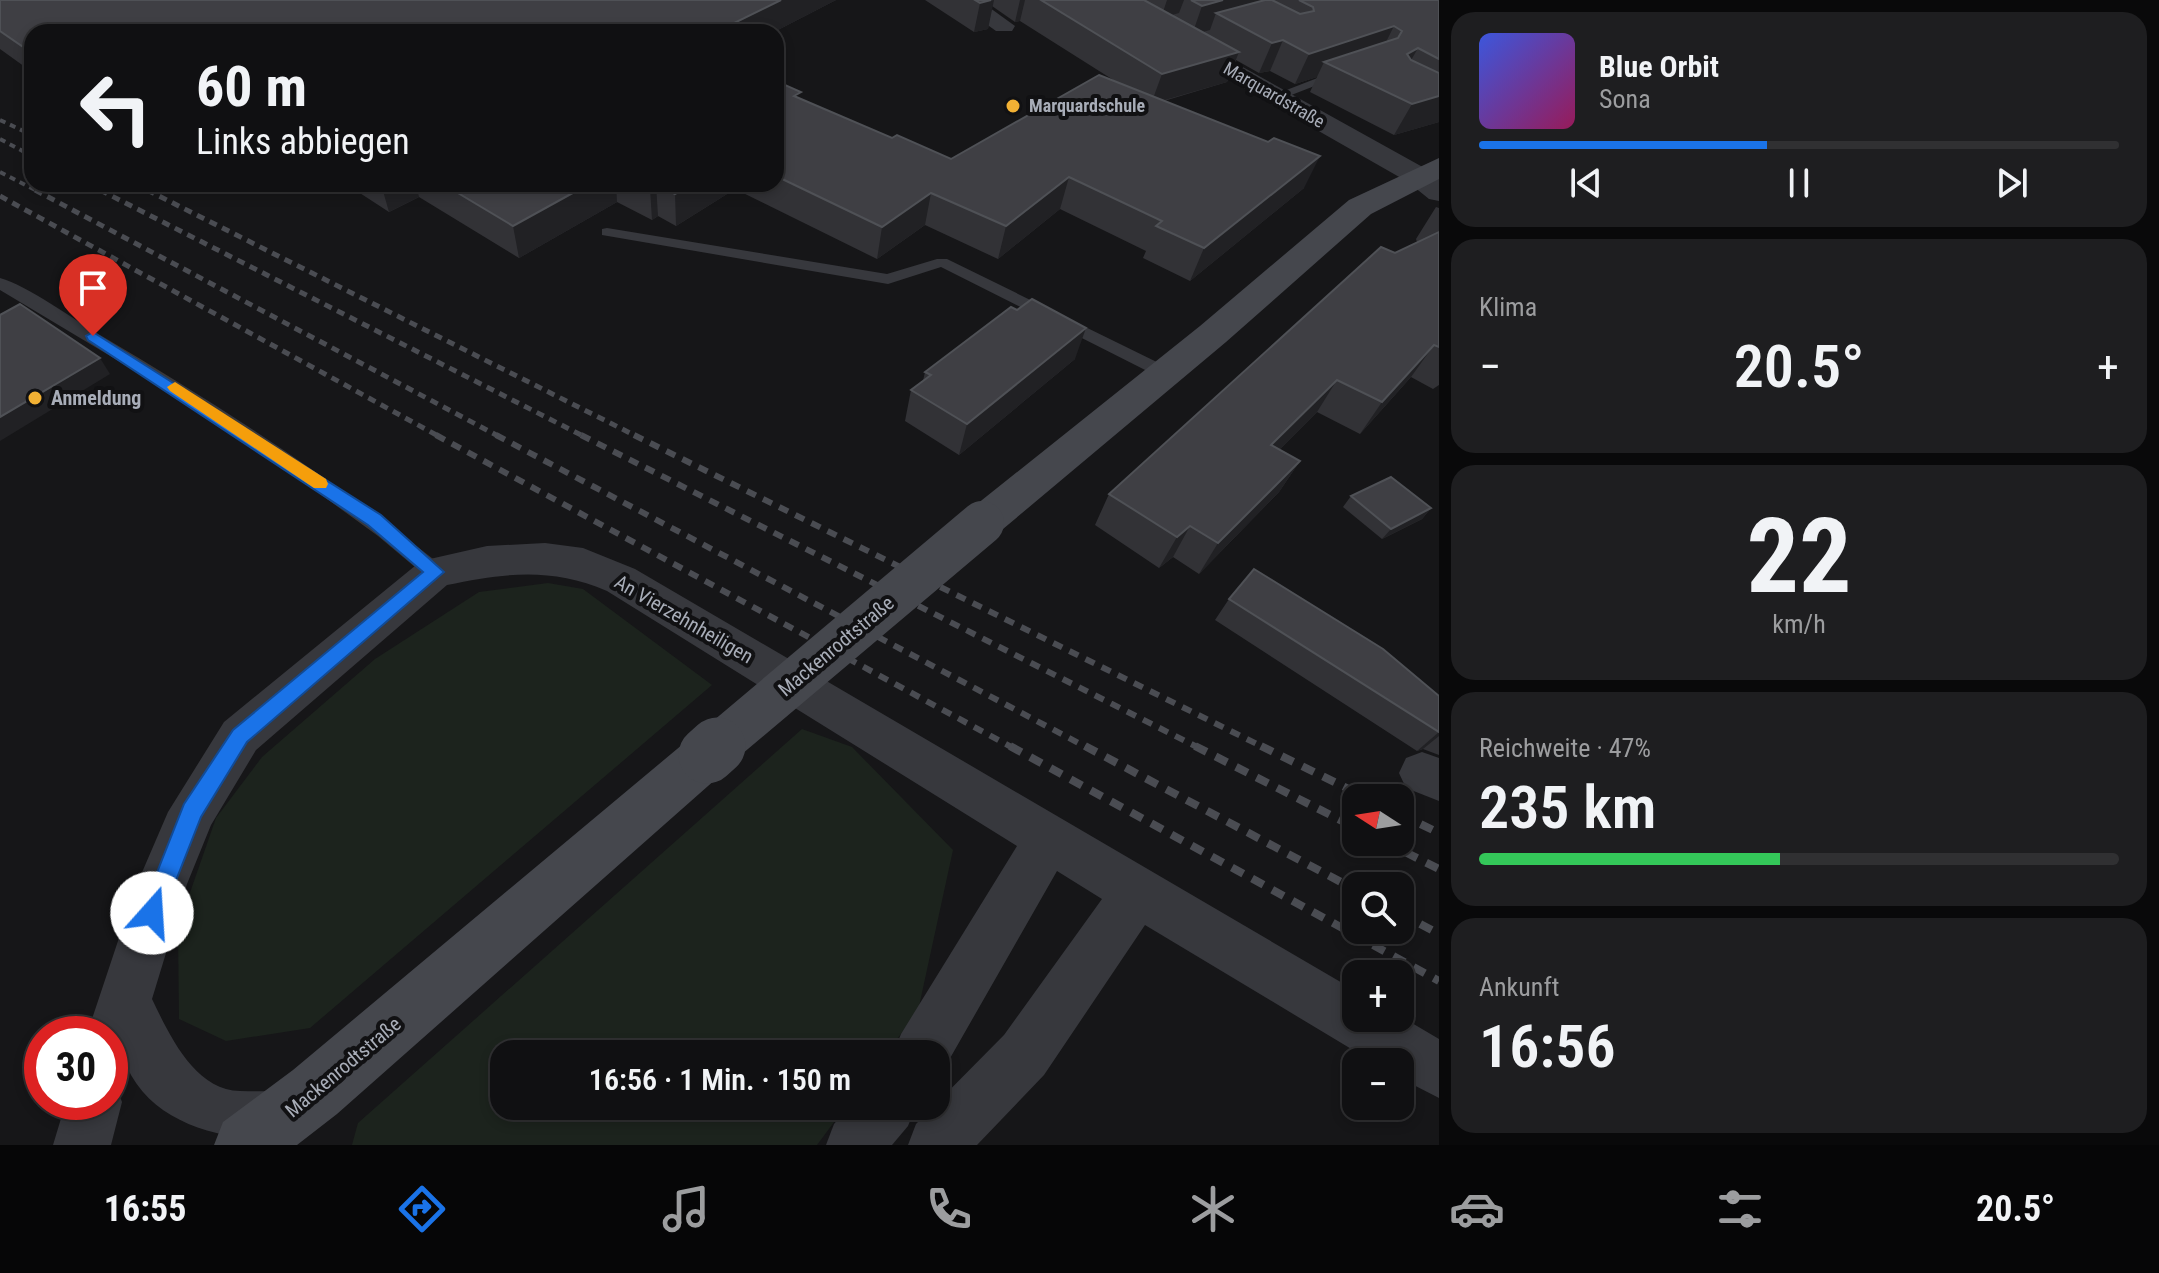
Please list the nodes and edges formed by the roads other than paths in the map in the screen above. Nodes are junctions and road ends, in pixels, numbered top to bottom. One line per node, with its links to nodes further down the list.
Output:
1 (964, 0): 3 (street)
2 (1106, 0): 5 (street, Marquardstraße)
3 (1004, 26)
4 (1355, 69): 5 (lane)
5 (1277, 96): 6 (street, Marquardstraße)
6 (1432, 179): 11 (street, Mackenrodtstraße)
7 (607, 232): 11 (lane)
8 (0, 283): 9 (lane)
9 (37, 305): 10 (lane); 12 (lane)
10 (9, 311)
11 (1165, 373): 21 (street, Mackenrodtstraße, bridge)
12 (435, 572): 13 (street, An Vierzehnheiligen); 15 (street, An Vierzehnheiligen)
13 (1049, 838): 14 (street, An Vierzehnheiligen); 17 (street)
14 (1137, 892): 18 (street, An Vierzehnheiligen); 24 (street)
15 (119, 1016)
16 (128, 1034): 21 (street, An Vierzehnheiligen)
17 (929, 1040)
18 (1439, 1070)
19 (89, 1120): 22 (street)
20 (876, 1120): 23 (street)
21 (286, 1125)
22 (82, 1145)
23 (855, 1145)
24 (937, 1145)

